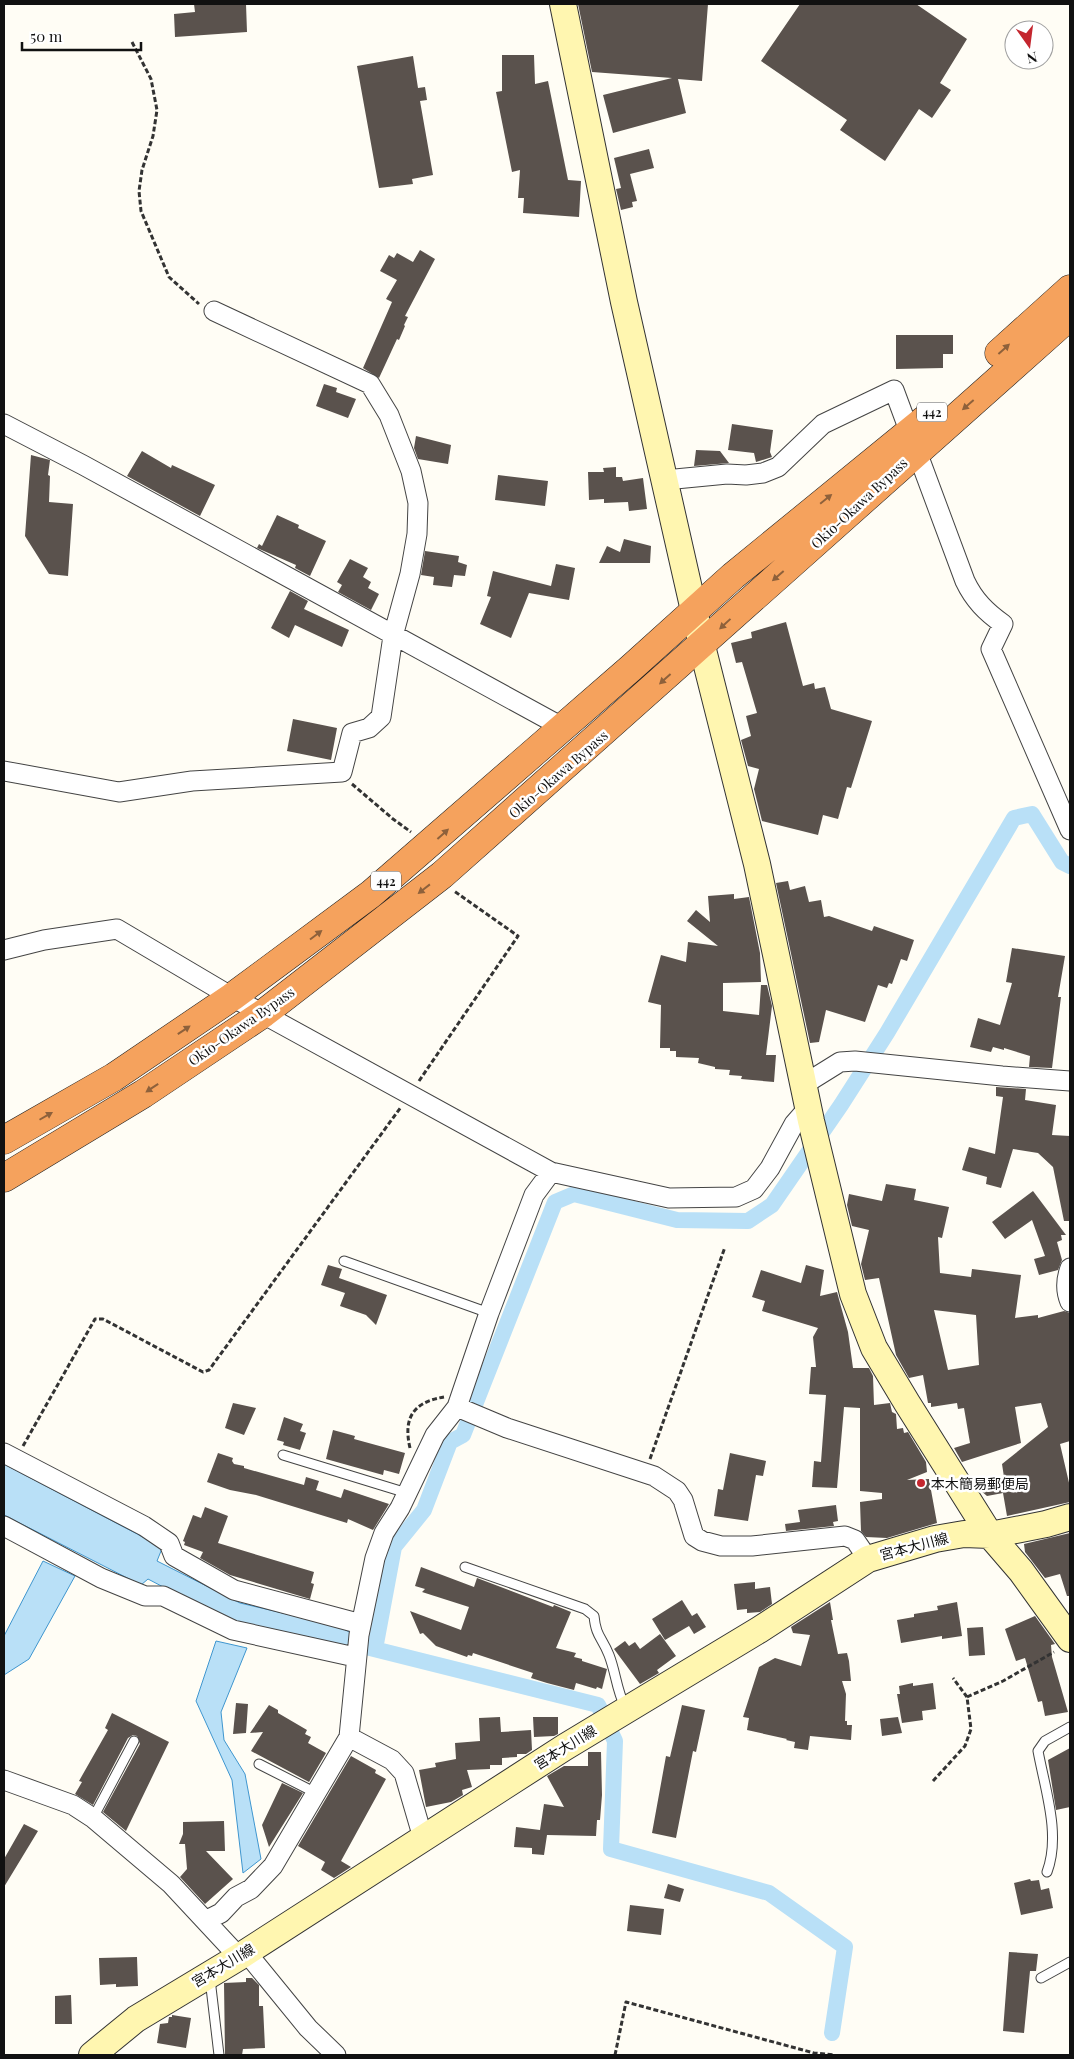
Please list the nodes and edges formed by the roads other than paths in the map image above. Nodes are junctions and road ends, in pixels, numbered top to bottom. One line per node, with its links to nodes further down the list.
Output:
1 (563, 4): 7 (street)
2 (1070, 290): 6 (highway, Okio-Okawa Bypass / 442, one-way to 2)
3 (214, 311): 9 (street)
4 (1070, 316): 6 (highway, Okio-Okawa Bypass / 442, one-way to 6)
5 (4, 424): 9 (street)
6 (913, 441): 7 (street); 8 (highway, Okio-Okawa Bypass / 442, one-way to 6); 10 (highway, Okio-Okawa Bypass / 442, one-way to 10); 13 (street)
7 (666, 480): 8 (street)
8 (695, 611): 10 (street); 11 (highway, Okio-Okawa Bypass / 442)
9 (393, 636): 11 (street); 12 (street)
10 (702, 646): 16 (highway, Okio-Okawa Bypass / 442, one-way to 16); 18 (street)
11 (562, 728): 15 (highway, Okio-Okawa Bypass / 442, one-way to 11)
12 (4, 771)
13 (1070, 830)
14 (4, 950): 15 (street)
15 (232, 996): 16 (street); 19 (highway, Okio-Okawa Bypass / 442, one-way to 15)
16 (264, 1013): 20 (street); 21 (highway, Okio-Okawa Bypass / 442, one-way to 21)
17 (1070, 1081): 18 (street)
18 (808, 1105): 20 (street); 32 (street)
19 (4, 1140)
20 (552, 1172): 25 (street)
21 (4, 1178)
22 (344, 1261): 25 (lane)
23 (1070, 1268): 24 (street)
24 (1070, 1302)
25 (489, 1313): 26 (street)
26 (461, 1409): 29 (street); 33 (street)
27 (283, 1455): 29 (lane)
28 (10, 1456): 35 (street)
29 (407, 1493): 35 (street)
30 (1070, 1517): 32 (street, 宮本大川線)
31 (4, 1526): 35 (street)
32 (990, 1535): 33 (street, 宮本大川線); 36 (street)
33 (868, 1559): 37 (street, 宮本大川線)
34 (465, 1567): 37 (lane)
35 (358, 1642): 39 (street)
36 (1063, 1645)
37 (626, 1710): 45 (street, 宮本大川線)
38 (1070, 1727): 46 (lane)
39 (349, 1737): 43 (street); 45 (street)
40 (134, 1741): 44 (lane)
41 (259, 1764): 43 (lane)
42 (4, 1780): 44 (street)
43 (316, 1793): 47 (street)
44 (93, 1818): 47 (street)
45 (423, 1838): 48 (street, 宮本大川線)
46 (1047, 1872)
47 (206, 1920): 48 (street)
48 (242, 1954): 50 (street, 宮本大川線); 54 (street)
49 (1070, 1962): 51 (lane)
50 (210, 1974): 52 (street, 宮本大川線); 53 (lane)
51 (1042, 1978)
52 (92, 2055)
53 (219, 2055)
54 (336, 2055)

